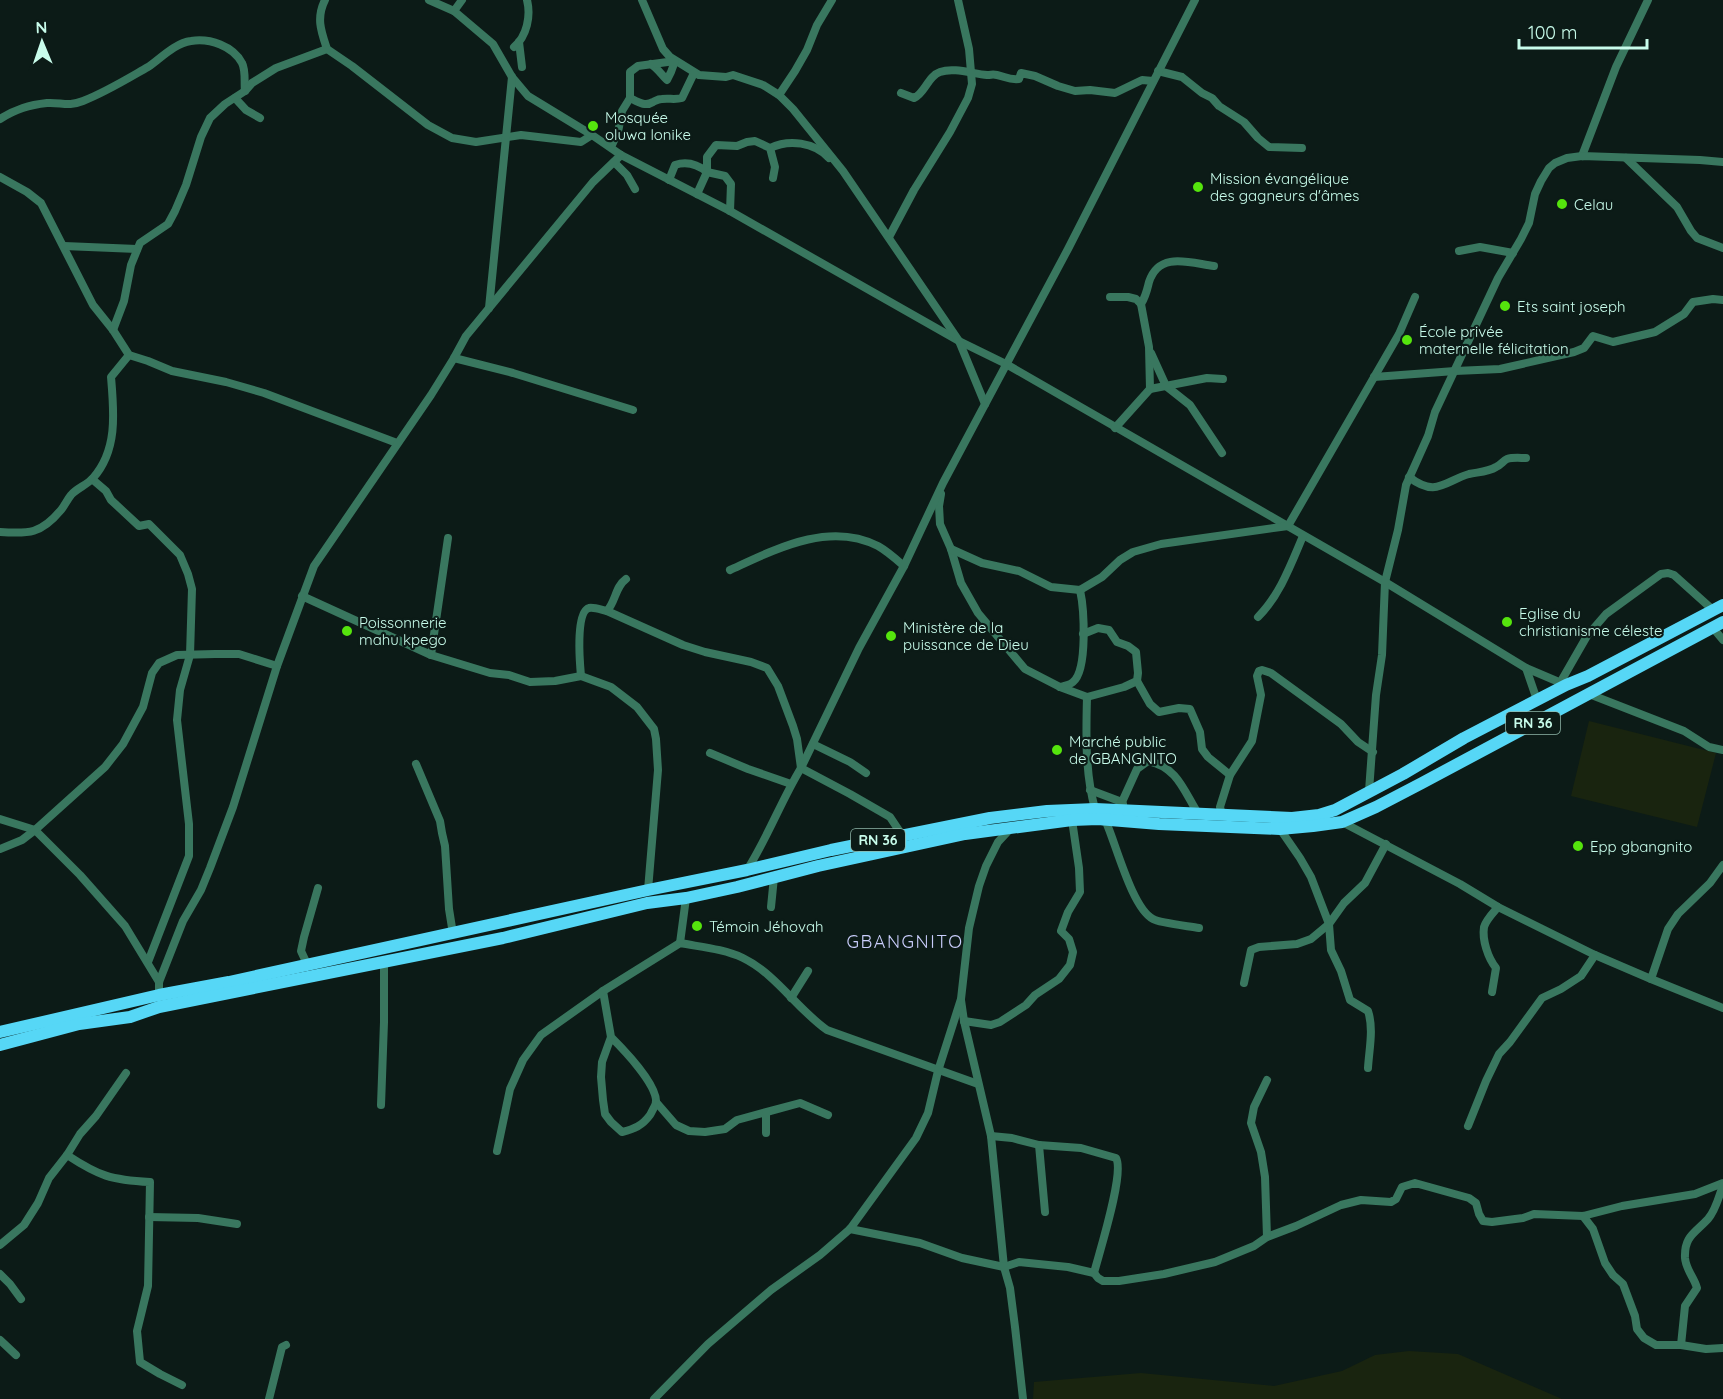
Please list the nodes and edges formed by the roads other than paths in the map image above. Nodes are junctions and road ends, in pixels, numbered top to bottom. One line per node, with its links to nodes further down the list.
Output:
1 (325, 0): 11 (street)
2 (429, 0): 10 (street)
3 (462, 0): 10 (street)
4 (527, 0): 14 (street)
5 (642, 0): 12 (street)
6 (832, 0): 22 (street)
7 (958, 0): 16 (street)
8 (1195, 0): 15 (street)
9 (1648, 0): 35 (street)
10 (454, 11): 18 (street)
11 (327, 49): 20 (street); 29 (street)
12 (675, 61): 13 (street); 13 (street); 17 (street)
13 (651, 64): 24 (street)
14 (522, 67)
15 (1158, 71): 19 (street); 33 (street)
16 (971, 72): 19 (street); 21 (street); 47 (street)
17 (694, 73): 22 (street); 24 (street)
18 (512, 77): 28 (street); 29 (street)
19 (1153, 81): 64 (street)
20 (244, 90): 23 (street); 26 (street)
21 (901, 93)
22 (779, 95): 27 (street)
23 (235, 98): 25 (street); 50 (street)
24 (630, 98): 31 (street)
25 (260, 118)
26 (0, 119)
27 (806, 124): 30 (street); 39 (street)
28 (592, 135): 29 (street); 31 (street)
29 (505, 138): 58 (street)
30 (813, 146): 32 (street); 39 (street)
31 (611, 147): 34 (street)
32 (770, 148): 40 (street); 42 (street)
33 (1302, 148)
34 (621, 155): 37 (street); 43 (street)
35 (1582, 156): 36 (street); 52 (street)
36 (1626, 158): 38 (street); 49 (street)
37 (614, 162): 44 (street); 58 (street)
38 (1723, 162)
39 (843, 171): 47 (street)
40 (707, 172): 43 (street); 45 (street); 46 (street)
41 (0, 177): 48 (street)
42 (773, 178)
43 (669, 180): 45 (street)
44 (635, 189)
45 (697, 194): 46 (street)
46 (730, 211): 60 (street)
47 (890, 237): 60 (street)
48 (64, 246): 50 (street); 59 (street)
49 (1723, 248)
50 (137, 249): 59 (street)
51 (1458, 252): 52 (street)
52 (1513, 253): 65 (street)
53 (1214, 266): 57 (street)
54 (1110, 297): 57 (street)
55 (1415, 297): 66 (street)
56 (1723, 300): 65 (street)
57 (1141, 304): 61 (street)
58 (489, 308): 63 (street)
59 (113, 330): 62 (street)
60 (959, 341): 64 (street); 70 (street)
61 (1149, 347): 68 (street); 69 (street)
62 (129, 356): 73 (street); 77 (street)
63 (454, 358): 71 (street); 73 (street)
64 (1006, 364): 70 (street); 72 (street)
65 (1455, 370): 66 (street); 76 (street)
66 (1374, 377): 79 (street)
67 (1223, 380): 68 (street)
68 (1166, 386): 69 (street); 74 (street)
69 (1150, 389): 72 (street)
70 (985, 404): 78 (street)
71 (633, 410)
72 (1115, 428): 79 (street)
73 (397, 443): 89 (street)
74 (1222, 453)
75 (1526, 458): 76 (street)
76 (1409, 477): 87 (street)
77 (92, 479): 80 (street); 96 (street)
78 (943, 483): 83 (street); 84 (street)
79 (1288, 526): 81 (street); 88 (street)
80 (0, 532)
81 (1303, 536): 87 (street); 92 (street)
82 (448, 538): 97 (street)
83 (951, 549): 88 (street); 103 (street)
84 (904, 566): 85 (street); 107 (street)
85 (730, 570)
86 (626, 579): 91 (street)
87 (1385, 582): 99 (street); 109 (street)
88 (1080, 590): 94 (street)
89 (302, 596): 97 (street); 98 (street)
90 (1718, 608): 102 (main road, RN 36); 102 (street)
91 (607, 611): 100 (street); 112 (street)
92 (1257, 617)
93 (1718, 625): 95 (street); 104 (main road, RN 36)
94 (1083, 634): 101 (street); 103 (street)
95 (1723, 640)
96 (190, 655): 98 (street); 127 (street); 146 (street)
97 (431, 655): 100 (street)
98 (277, 666): 151 (street)
99 (1526, 668): 102 (street); 106 (street)
100 (581, 676): 137 (street)
101 (1137, 681): 105 (street); 114 (street)
102 (1563, 684): 106 (main road, RN 36)
103 (1060, 687): 105 (street)
104 (1588, 693): 108 (street); 124 (main road, RN 36)
105 (1087, 697): 116 (street)
106 (1537, 700): 117 (main road, RN 36)
107 (813, 744): 112 (street); 113 (street)
108 (1723, 750)
109 (1372, 752): 114 (street); 117 (street)
110 (710, 753): 115 (street)
111 (416, 764): 143 (street)
112 (801, 768): 115 (street); 128 (street)
113 (867, 773)
114 (1230, 775): 121 (street)
115 (791, 784): 131 (street)
116 (1090, 790): 118 (street); 119 (street)
117 (1370, 791): 121 (main road, RN 36)
118 (1124, 806): 119 (main road, RN 36); 120 (main road, RN 36); 120 (street)
119 (1097, 814): 123 (main road, RN 36); 126 (main road, RN 36); 128 (main road, RN 36); 142 (street)
120 (1199, 815): 121 (main road, RN 36)
121 (1222, 815)
122 (0, 819): 127 (street)
123 (1072, 820): 125 (main road, RN 36); 159 (street)
124 (1342, 822): 126 (main road, RN 36); 129 (street)
125 (1011, 828): 135 (main road, RN 36); 157 (street)
126 (1280, 829): 141 (street)
127 (35, 830): 130 (street); 146 (street)
128 (902, 835): 132 (main road, RN 36)
129 (1386, 844): 140 (street); 141 (street)
130 (0, 849)
131 (758, 852): 132 (street); 134 (street)
132 (767, 865): 134 (main road, RN 36)
133 (1723, 865): 150 (street)
134 (747, 870): 137 (main road, RN 36)
135 (774, 877): 138 (main road, RN 36); 139 (street)
136 (318, 888): 148 (street)
137 (648, 890): 143 (main road, RN 36)
138 (686, 898): 144 (street); 147 (main road, RN 36)
139 (771, 907)
140 (1498, 907): 145 (street); 154 (street)
141 (1329, 924): 152 (street); 163 (street)
142 (1199, 928)
143 (453, 934): 148 (main road, RN 36)
144 (680, 943): 153 (street); 156 (street)
145 (1595, 955): 150 (street); 172 (street)
146 (148, 962): 151 (street)
147 (384, 962): 162 (main road, RN 36); 169 (street)
148 (307, 964): 155 (main road, RN 36)
149 (808, 971): 156 (street)
150 (1651, 979): 158 (street)
151 (159, 982): 155 (street)
152 (1244, 983)
153 (603, 991): 161 (street); 176 (street)
154 (1492, 992)
155 (159, 995): 160 (main road, RN 36)
156 (791, 998): 164 (street)
157 (961, 999): 159 (street); 164 (street)
158 (1723, 1008)
159 (964, 1021): 167 (street)
160 (0, 1032)
161 (611, 1037): 168 (street); 168 (street)
162 (0, 1045)
163 (1368, 1068)
164 (938, 1071): 167 (street); 183 (street)
165 (126, 1073): 177 (street)
166 (1267, 1080): 184 (street)
167 (978, 1084): 174 (street)
168 (656, 1102): 170 (street)
169 (381, 1105)
170 (766, 1113): 171 (street); 173 (street)
171 (828, 1115)
172 (1468, 1126)
173 (766, 1133)
174 (991, 1136): 175 (street); 186 (street)
175 (1039, 1145): 179 (street); 187 (street)
176 (497, 1151)
177 (67, 1155): 181 (street); 185 (street)
178 (1723, 1184): 180 (street); 192 (street)
179 (1045, 1212)
180 (1583, 1216): 184 (street); 192 (street)
181 (149, 1217): 182 (street); 195 (street)
182 (237, 1224)
183 (850, 1229): 186 (street); 197 (street)
184 (1267, 1237): 187 (street)
185 (0, 1245)
186 (1004, 1267): 187 (street); 198 (street)
187 (1094, 1273)
188 (0, 1274): 189 (street)
189 (21, 1299)
190 (0, 1340): 194 (street)
191 (286, 1345): 196 (street)
192 (1680, 1345): 193 (street)
193 (1723, 1348)
194 (16, 1355)
195 (182, 1385)
196 (269, 1399)
197 (654, 1399)
198 (1023, 1399)

